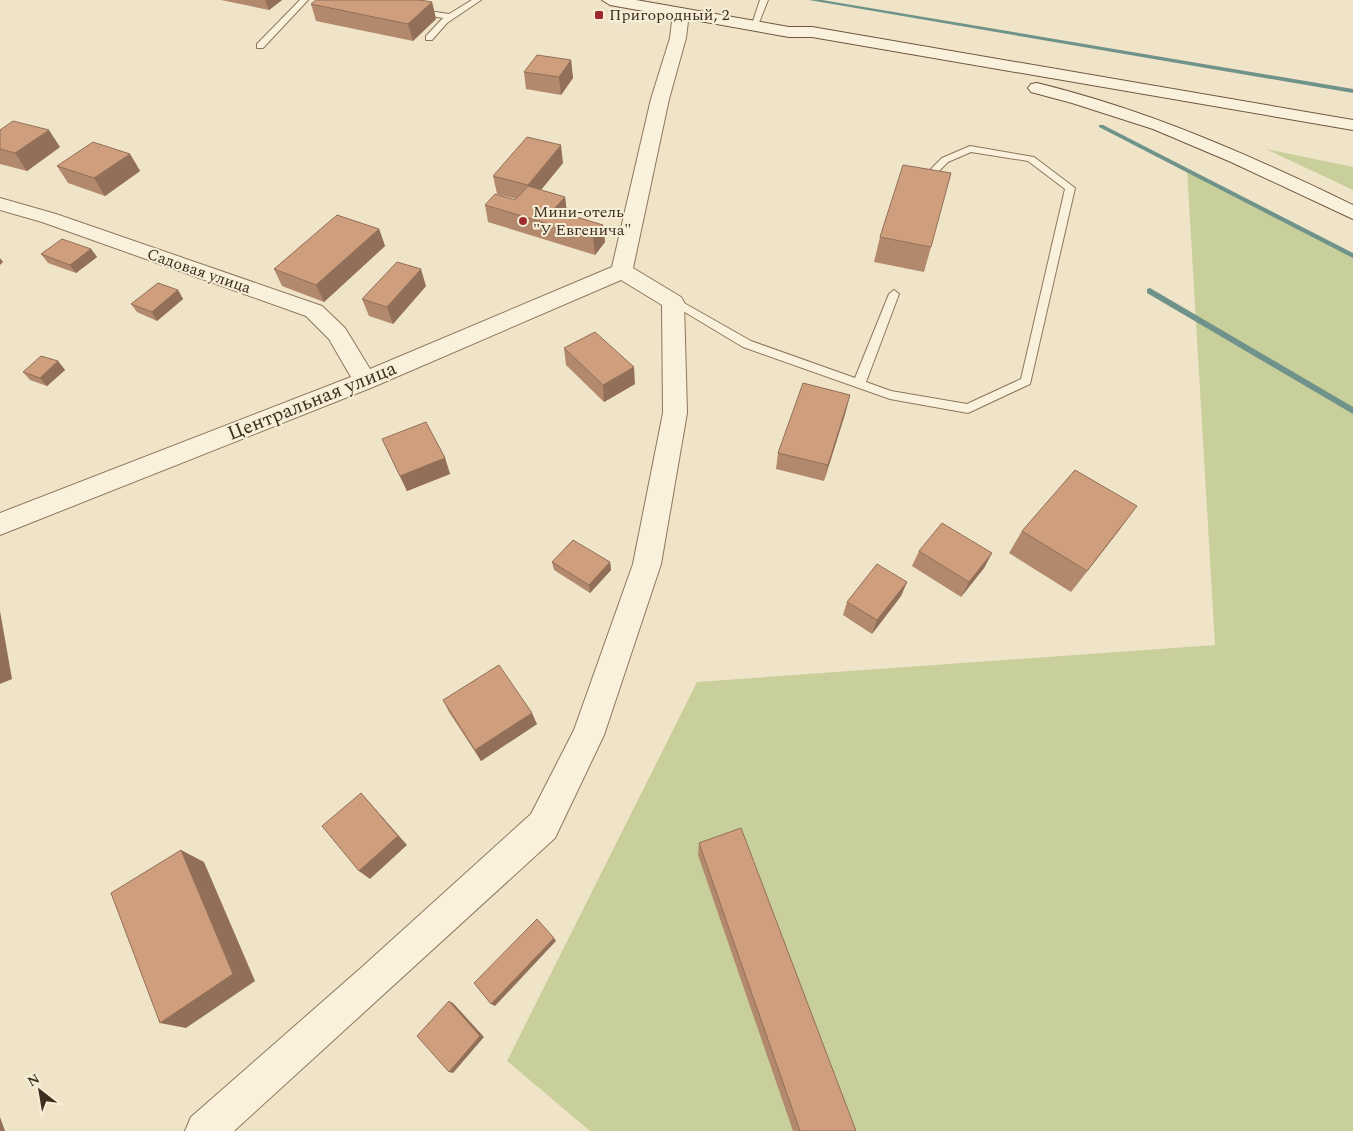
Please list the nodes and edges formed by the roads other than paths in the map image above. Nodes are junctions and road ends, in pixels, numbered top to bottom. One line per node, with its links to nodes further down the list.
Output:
1 (304, 0): 12 (lane)
2 (477, 0): 7 (lane)
3 (610, 0): 6 (main road)
4 (764, 0): 8 (lane)
5 (411, 9): 7 (lane)
6 (681, 13): 8 (main road); 20 (main road)
7 (450, 17): 10 (lane)
8 (754, 26): 9 (main road)
9 (789, 32): 11 (main road); 13 (main road)
10 (429, 38)
11 (807, 38): 16 (main road); 19 (main road)
12 (260, 46)
13 (1174, 94): 14 (main road); 15 (main road)
14 (1353, 118)
15 (1353, 124)
16 (1353, 132)
17 (927, 178): 24 (lane)
18 (0, 204): 23 (main road, Садовая улица)
19 (1353, 213)
20 (622, 271): 22 (main road); 23 (main road, Центральная улица)
21 (894, 294): 24 (lane)
22 (674, 302): 24 (lane); 26 (main road)
23 (365, 381): 25 (main road, Центральная улица)
24 (859, 384)
25 (0, 524)
26 (205, 1131)

